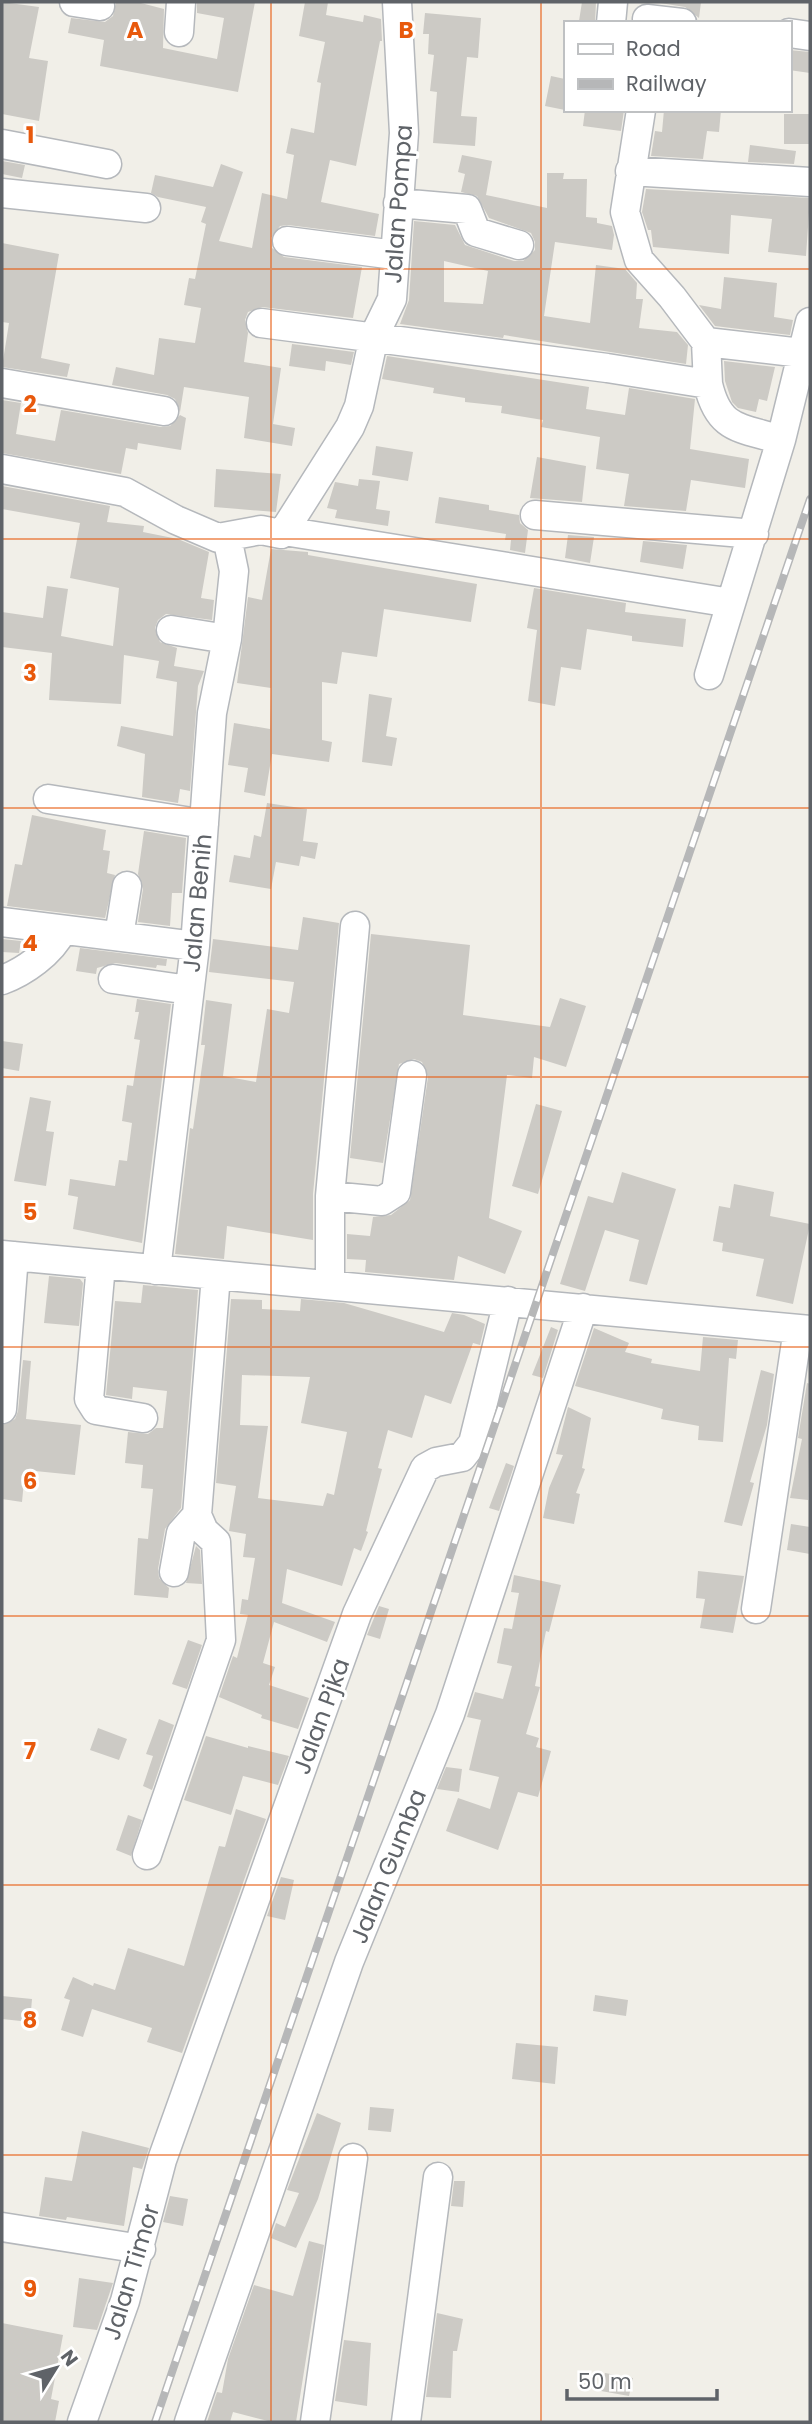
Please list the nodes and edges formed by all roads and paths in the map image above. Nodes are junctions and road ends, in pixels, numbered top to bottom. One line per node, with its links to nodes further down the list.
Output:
1 (181, 2): 7 (street)
2 (397, 2): 16 (street, Jalan Pompa)
3 (613, 2): 5 (street)
4 (647, 15): 6 (street)
5 (611, 21)
6 (673, 21)
7 (179, 32)
8 (791, 33): 9 (street)
9 (810, 36)
10 (642, 112): 13 (street)
11 (2, 144): 12 (street)
12 (107, 163)
13 (630, 171): 14 (street); 24 (street)
14 (810, 182)
15 (2, 193): 17 (street)
16 (398, 203): 19 (street); 20 (street, Jalan Pompa)
17 (146, 208)
18 (287, 241): 20 (street)
19 (519, 246)
20 (396, 255): 23 (street, Jalan Pompa)
21 (261, 323): 23 (street)
22 (810, 323): 25 (street)
23 (374, 336): 27 (street); 32 (street, Jalan Pompa)
24 (706, 342): 25 (street); 27 (street)
25 (806, 353): 29 (street)
26 (2, 383): 28 (street)
27 (708, 384): 29 (street)
28 (164, 411)
29 (781, 440): 33 (street)
30 (2, 470): 34 (street)
31 (535, 515): 33 (street)
32 (284, 531): 34 (street); 35 (street)
33 (754, 534): 35 (street)
34 (227, 537): 37 (street, Jalan Benih)
35 (731, 603): 38 (street)
36 (171, 630): 37 (street)
37 (227, 639): 40 (street, Jalan Benih)
38 (709, 675)
39 (48, 799): 40 (street)
40 (204, 824): 46 (street, Jalan Benih)
41 (127, 886): 45 (street)
42 (2, 922): 44 (street)
43 (355, 926): 51 (street)
44 (62, 932): 45 (street); 48 (street)
45 (119, 936): 46 (street)
46 (195, 946): 49 (street, Jalan Benih)
47 (114, 979): 49 (street)
48 (2, 980)
49 (189, 990): 54 (street, Jalan Benih)
50 (412, 1075): 51 (street)
51 (330, 1196): 56 (street)
52 (8, 1256): 53 (street); 60 (street)
53 (101, 1265): 54 (street); 61 (street)
54 (156, 1270): 55 (street)
55 (216, 1275): 56 (street); 62 (street)
56 (330, 1285): 57 (street)
57 (508, 1301): 58 (street); 67 (street, Jalan Pjka)
58 (583, 1308): 59 (street); 72 (street, Jalan Gumba)
59 (804, 1329): 64 (street)
60 (2, 1409)
61 (143, 1418)
62 (197, 1515): 63 (street); 65 (street)
63 (174, 1572)
64 (756, 1609)
65 (147, 1854)
66 (353, 2158): 73 (street)
67 (162, 2160): 70 (street, Jalan Timor)
68 (438, 2178): 74 (street)
69 (2, 2227): 70 (street)
70 (141, 2249): 71 (street, Jalan Timor)
71 (82, 2422)
72 (189, 2422)
73 (315, 2422)
74 (406, 2422)

